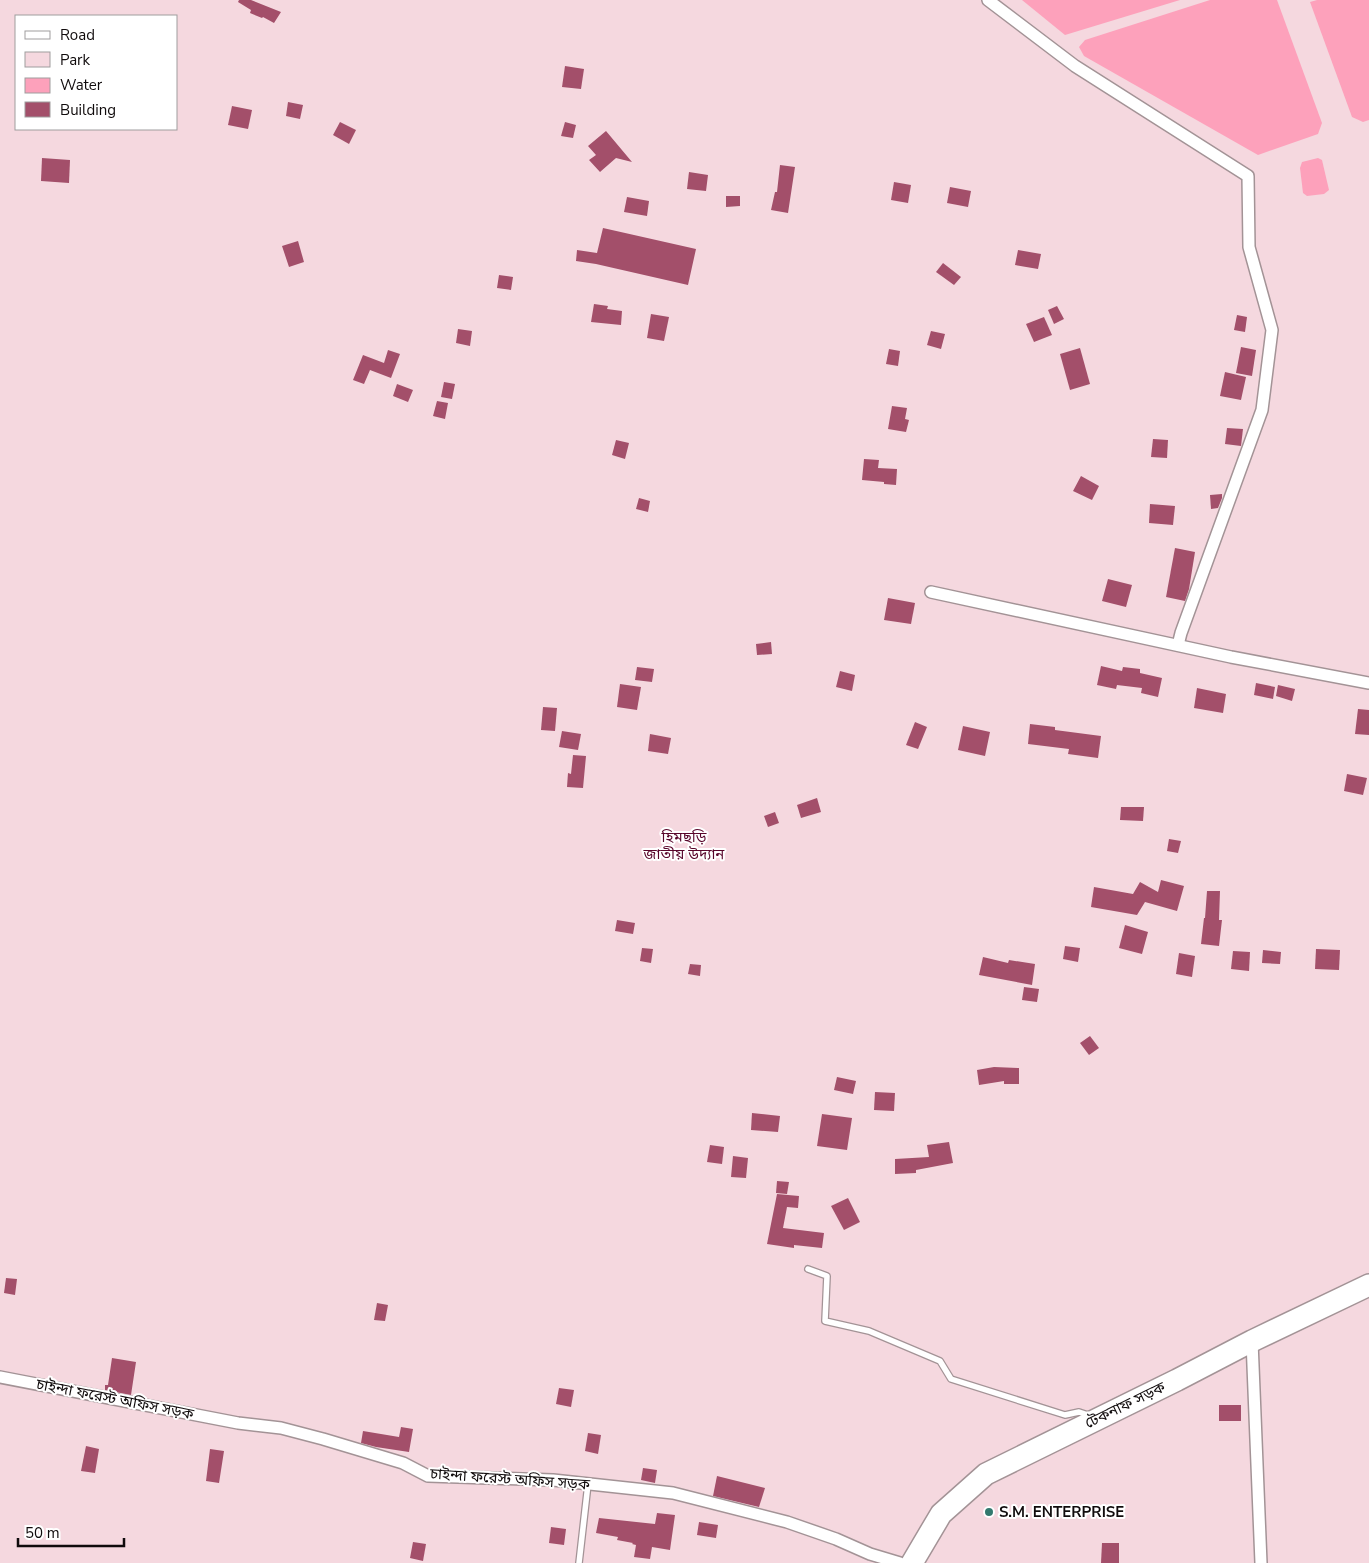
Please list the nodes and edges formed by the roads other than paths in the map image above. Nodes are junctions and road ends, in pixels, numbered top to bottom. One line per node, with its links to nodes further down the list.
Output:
1 (988, 0): 3 (street)
2 (931, 592): 3 (street)
3 (1178, 645): 4 (street)
4 (1369, 683)
5 (808, 1269): 9 (lane)
6 (1369, 1285): 7 (highway, টেকনাফ সড়ক)
7 (1252, 1340): 9 (highway, টেকনাফ সড়ক); 14 (street)
8 (0, 1377): 10 (street, চাইন্দা ফরেস্ট অফিস সড়ক)
9 (1097, 1418): 13 (highway, টেকনাফ সড়ক)
10 (588, 1484): 11 (lane); 12 (street, চাইন্দা ফরেস্ট অফিস সড়ক)
11 (579, 1563)
12 (900, 1563)
13 (912, 1563)
14 (1261, 1563)

